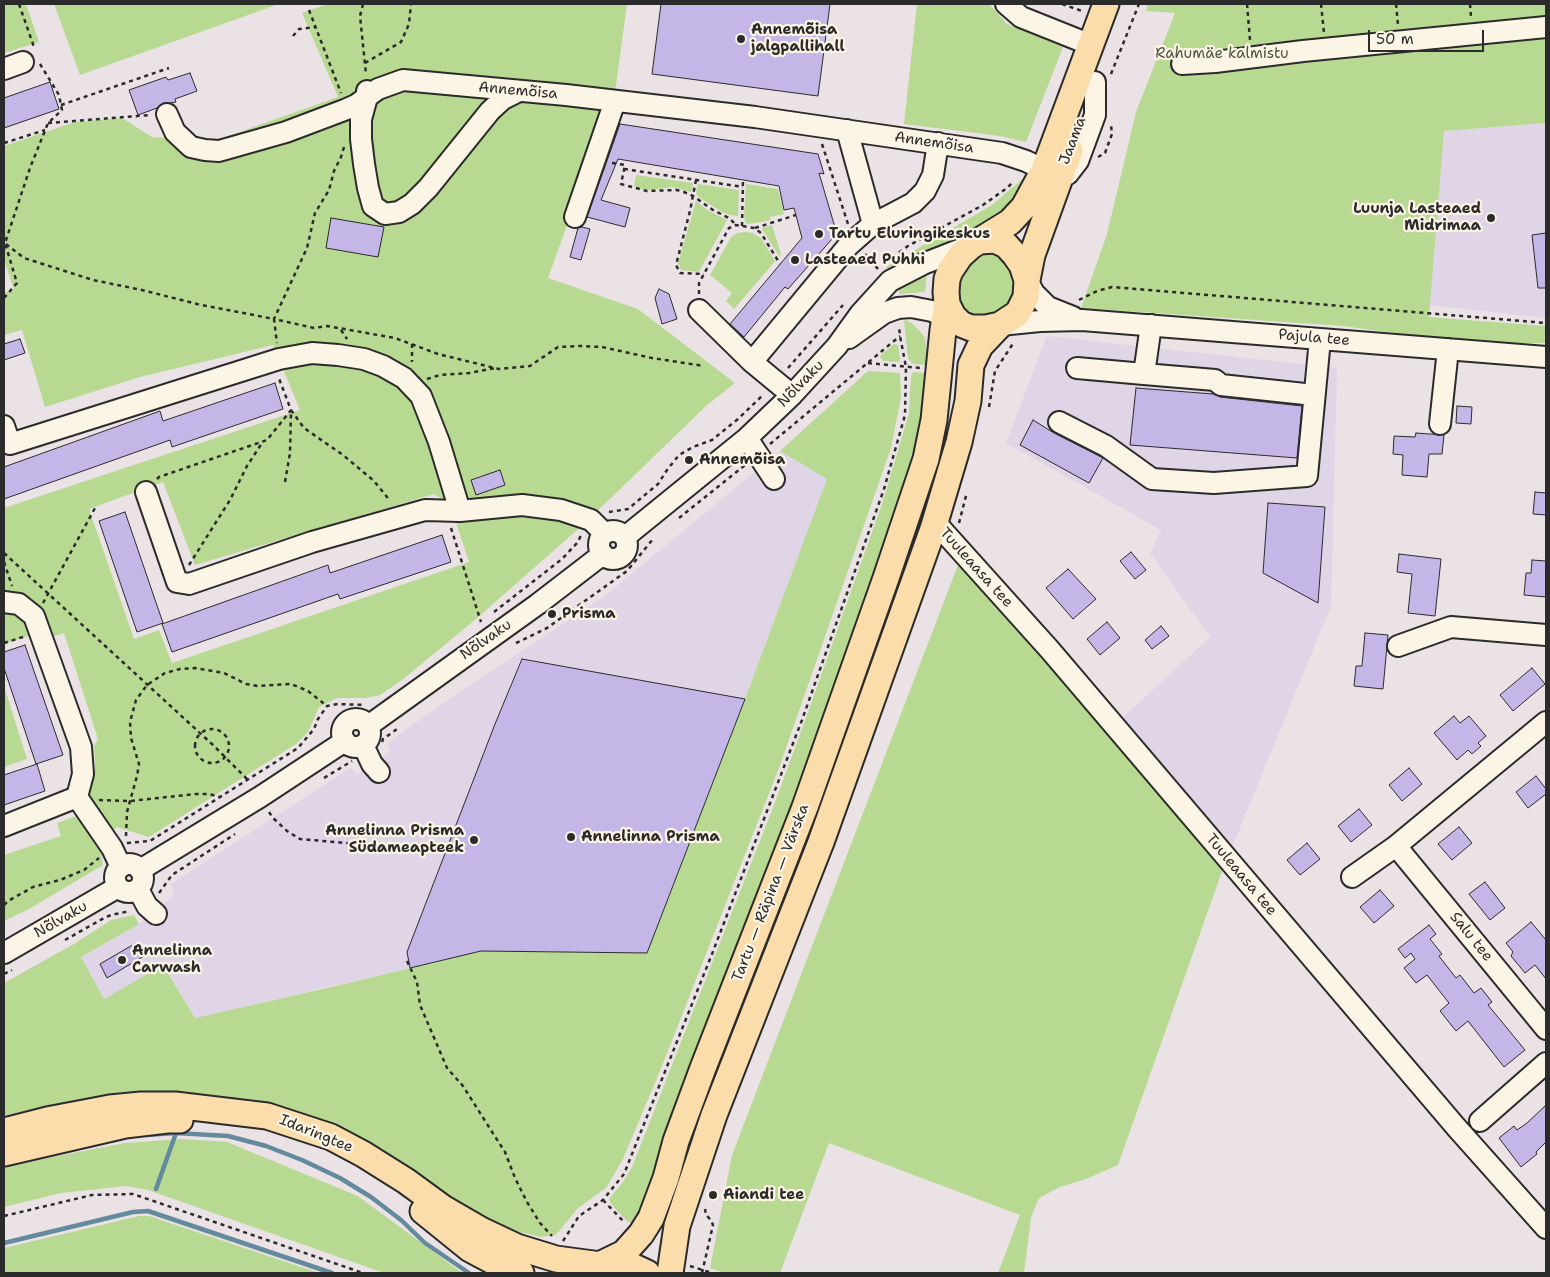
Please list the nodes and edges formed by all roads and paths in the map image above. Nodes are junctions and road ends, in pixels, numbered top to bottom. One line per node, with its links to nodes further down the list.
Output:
1 (19, 4): 18 (path)
2 (363, 4): 19 (path)
3 (411, 4): 19 (path)
4 (1006, 4): 15 (street)
5 (1062, 4): 11 (path)
6 (1106, 4): 15 (main road, Jaama)
7 (1124, 4): 40 (main road, Jaama)
8 (1247, 4): 17 (path)
9 (1321, 4): 16 (path)
10 (309, 10): 12 (path)
11 (1082, 11)
12 (316, 27): 14 (path); 27 (path)
13 (1546, 28): 16 (street)
14 (293, 36)
15 (1091, 45): 40 (main road, Jaama)
16 (1326, 49): 17 (street)
17 (1252, 57): 20 (street)
18 (33, 60): 21 (street); 26 (path)
19 (365, 64): 24 (path)
20 (1182, 64)
21 (4, 68)
22 (169, 68): 26 (path)
23 (519, 91): 24 (street, Annemõisa); 24 (street); 25 (street, Annemõisa)
24 (367, 92): 27 (street, Annemõisa)
25 (615, 101): 31 (street, Annemõisa); 36 (street)
26 (61, 105): 29 (path)
27 (347, 109): 28 (street, Annemõisa)
28 (167, 114): 29 (path)
29 (48, 124): 30 (path)
30 (45, 130): 33 (path); 50 (path)
31 (847, 130): 34 (street, Annemõisa); 46 (street)
32 (346, 140): 61 (path)
33 (4, 143)
34 (938, 143): 40 (street, Annemõisa); 46 (street)
35 (822, 144): 49 (path)
36 (594, 160): 37 (path); 44 (street)
37 (624, 169): 38 (path); 42 (path)
38 (696, 180): 41 (path); 42 (path)
39 (743, 180): 41 (path)
40 (1049, 181): 51 (main road, Jaama); 54 (main road, Jaama)
41 (743, 187): 47 (path)
42 (694, 196): 45 (path); 53 (path)
43 (796, 215): 48 (path)
44 (575, 216)
45 (736, 224): 47 (path); 53 (path)
46 (873, 224): 49 (street)
47 (742, 226): 48 (path)
48 (754, 228): 52 (path)
49 (853, 241): 55 (path); 70 (street)
50 (5, 243): 56 (path); 61 (path)
51 (976, 243): 54 (main road); 55 (street, Nõlvaku); 60 (main road)
52 (780, 264)
53 (704, 274): 58 (path)
54 (1027, 280): 59 (street); 64 (main road)
55 (890, 282): 66 (street, Nõlvaku)
56 (4, 298)
57 (898, 308): 60 (street, Nõlvaku); 66 (street, Nõlvaku); 73 (path)
58 (699, 310): 70 (street)
59 (1079, 311): 62 (path); 63 (street, Pajula tee); 64 (street)
60 (951, 315): 64 (main road); 147 (main road, Tartu — Räpina — Värska)
61 (274, 318): 69 (path); 74 (path)
62 (1546, 323)
63 (1150, 325): 65 (street, Pajula tee); 77 (street)
64 (1008, 332): 82 (path); 98 (main road)
65 (1320, 339): 67 (street, Pajula tee); 79 (street)
66 (837, 346): 80 (street, Nõlvaku)
67 (1448, 349): 68 (street, Pajula tee); 85 (street)
68 (1546, 357)
69 (276, 360): 81 (path); 86 (street); 95 (street)
70 (752, 362): 80 (street)
71 (866, 363): 73 (path)
72 (704, 366): 74 (path)
73 (906, 367): 75 (path); 140 (path)
74 (497, 368): 78 (path)
75 (927, 368)
76 (1077, 368): 77 (street)
77 (1144, 374): 79 (street)
78 (421, 380)
79 (1314, 394): 83 (street)
80 (792, 395): 84 (street, Nõlvaku)
81 (291, 410): 88 (path); 90 (path); 97 (path)
82 (988, 411)
83 (1059, 422)
84 (762, 423): 87 (street, Nõlvaku); 96 (street)
85 (1440, 424)
86 (4, 426)
87 (746, 438): 89 (street); 96 (street, Nõlvaku)
88 (263, 442): 92 (path); 105 (path)
89 (774, 479)
90 (285, 482)
91 (968, 485): 101 (path)
92 (146, 492): 105 (street)
93 (96, 508): 106 (path)
94 (628, 508): 99 (path)
95 (453, 511): 97 (street); 99 (street); 109 (path)
96 (656, 511): 100 (street, Nõlvaku)
97 (393, 520): 105 (street)
98 (934, 522): 101 (street, Tuuleaasa tee); 148 (main road, Tartu — Räpina — Värska)
99 (598, 526): 100 (street); 103 (street); 108 (path)
100 (625, 537): 103 (street)
101 (953, 543): 144 (street, Tuuleaasa tee)
102 (4, 553): 106 (path)
103 (603, 554): 117 (street, Nõlvaku)
104 (4, 562): 107 (path)
105 (177, 582)
106 (48, 595): 107 (path); 112 (path)
107 (19, 607): 123 (street)
108 (489, 616)
109 (481, 622)
110 (1546, 635): 111 (street)
111 (1398, 646)
112 (147, 685): 114 (path); 116 (path); 122 (path)
113 (368, 705): 114 (path)
114 (328, 706): 120 (path)
115 (1546, 722): 127 (street)
116 (200, 733): 118 (path); 118 (path); 118 (path)
117 (354, 743): 119 (street); 130 (street, Nõlvaku)
118 (225, 757): 120 (path)
119 (379, 772)
120 (248, 780): 121 (path)
121 (220, 797): 122 (path); 126 (path)
122 (130, 801): 123 (path); 126 (path)
123 (80, 802): 125 (street); 126 (street)
124 (270, 812): 128 (path)
125 (4, 826)
126 (119, 846): 130 (street); 131 (path)
127 (1396, 846): 129 (street); 135 (street, Salu tee)
128 (437, 851)
129 (1352, 877)
130 (129, 878): 132 (street); 133 (street, Nõlvaku)
131 (4, 905)
132 (156, 914)
133 (4, 953)
134 (407, 961): 145 (path)
135 (1546, 1029)
136 (1546, 1063): 137 (street)
137 (1480, 1121)
138 (4, 1131): 147 (main road, Idaringtee)
139 (4, 1153): 151 (main road, Idaringtee)
140 (603, 1200): 143 (path); 146 (path)
141 (706, 1201): 149 (path)
142 (4, 1216): 150 (path)
143 (628, 1226)
144 (1546, 1228)
145 (555, 1239)
146 (560, 1247)
147 (595, 1269): 152 (main road, Idaringtee)
148 (677, 1269): 149 (path)
149 (702, 1271): 153 (path)
150 (363, 1273)
151 (521, 1273)
152 (647, 1273)
153 (712, 1273)

